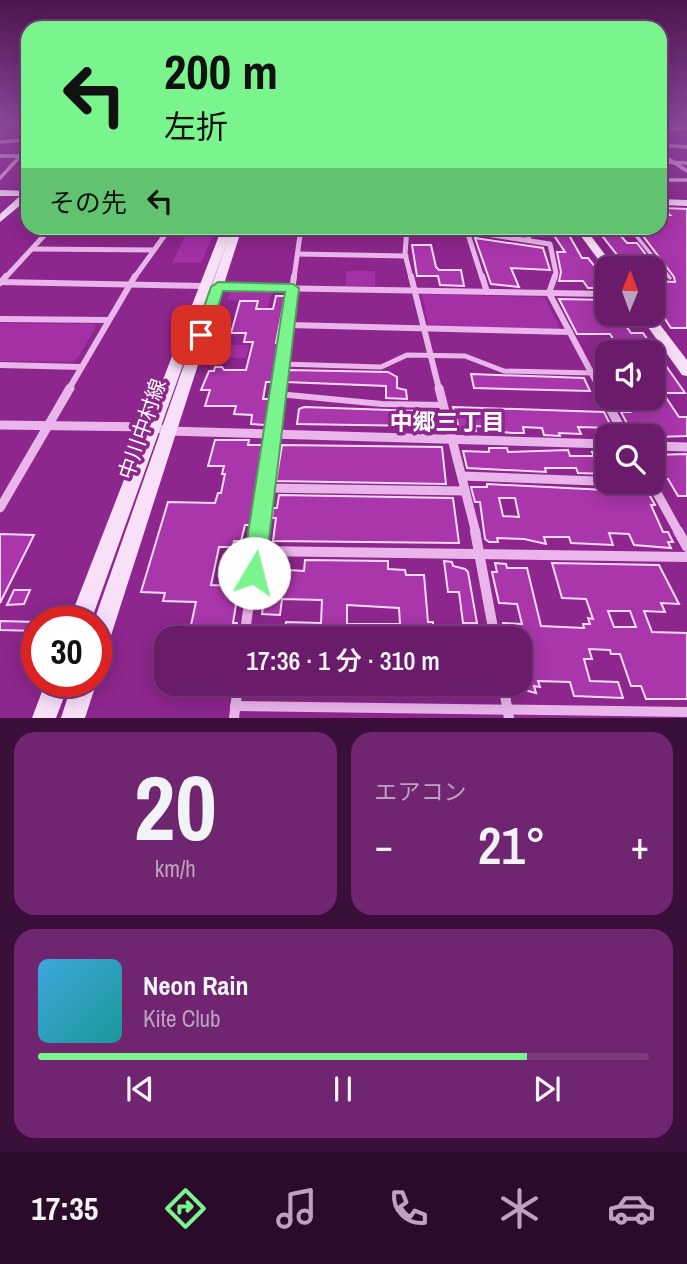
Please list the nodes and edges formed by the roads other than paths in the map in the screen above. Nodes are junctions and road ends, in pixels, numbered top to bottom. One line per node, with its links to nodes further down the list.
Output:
1 (19, 158): 7 (street)
2 (667, 158): 4 (street)
3 (667, 162): 4 (street)
4 (674, 163): 5 (street); 6 (street)
5 (687, 163)
6 (687, 171)
7 (0, 178)
8 (667, 180): 9 (street)
9 (687, 180)
10 (0, 193): 11 (main road)
11 (21, 194)
12 (21, 200): 15 (main road)
13 (667, 202): 14 (main road)
14 (687, 203)
15 (0, 219)
16 (45, 235): 28 (street)
17 (165, 235): 29 (street)
18 (225, 235): 36 (main road, 中川中村線)
19 (234, 235): 36 (main road, 中川中村線)
20 (301, 235): 30 (street)
21 (407, 235): 31 (street)
22 (468, 235): 39 (street)
23 (495, 235): 27 (street)
24 (528, 235): 27 (street)
25 (585, 235): 32 (main road)
26 (636, 235): 33 (lane)
27 (529, 240): 40 (street)
28 (32, 249): 29 (street); 34 (street)
29 (154, 250): 35 (street)
30 (298, 254): 31 (street); 37 (street)
31 (406, 256): 38 (street)
32 (601, 256)
33 (670, 278)
34 (0, 283): 35 (street)
35 (129, 285): 36 (street); 43 (street)
36 (211, 286): 37 (street); 60 (main road, 中川中村線)
37 (293, 288): 38 (street); 44 (street)
38 (416, 291): 39 (street); 46 (street)
39 (487, 292): 40 (street)
40 (549, 293): 41 (street); 47 (street)
41 (595, 295)
42 (0, 319): 43 (street)
43 (108, 320): 52 (street)
44 (288, 326): 46 (street); 50 (street)
45 (655, 326): 49 (main road)
46 (425, 329): 47 (street); 48 (street)
47 (570, 332): 54 (street)
48 (432, 356): 50 (lane); 54 (lane); 56 (street)
49 (681, 356): 53 (main road)
50 (282, 364): 55 (street)
51 (0, 365): 52 (street)
52 (81, 367): 59 (street)
53 (687, 371)
54 (592, 373): 57 (street)
55 (278, 394): 56 (lane); 61 (street)
56 (444, 405): 62 (street)
57 (619, 424)
58 (0, 425): 59 (street)
59 (47, 426): 60 (street); 71 (street)
60 (161, 429): 61 (street); 77 (main road, 中川中村線); 78 (main road, 中川中村線)
61 (272, 434): 62 (street); 68 (street)
62 (453, 439): 63 (street); 66 (street)
63 (595, 444)
64 (665, 446): 65 (street)
65 (687, 447)
66 (461, 476): 67 (street); 69 (street)
67 (595, 480)
68 (265, 488): 69 (street); 74 (street)
69 (465, 491): 75 (street)
70 (658, 494): 73 (street)
71 (3, 498): 72 (street)
72 (0, 508)
73 (687, 547)
74 (257, 551): 75 (street); 79 (street)
75 (481, 554): 76 (street); 80 (street)
76 (687, 557)
77 (86, 606)
78 (108, 606)
79 (246, 626)
80 (493, 626)
81 (505, 696): 86 (street)
82 (52, 697): 87 (main road)
83 (80, 697): 88 (main road)
84 (234, 712): 86 (street)
85 (687, 712): 86 (street)
86 (508, 714)
87 (44, 718)
88 (73, 718)

